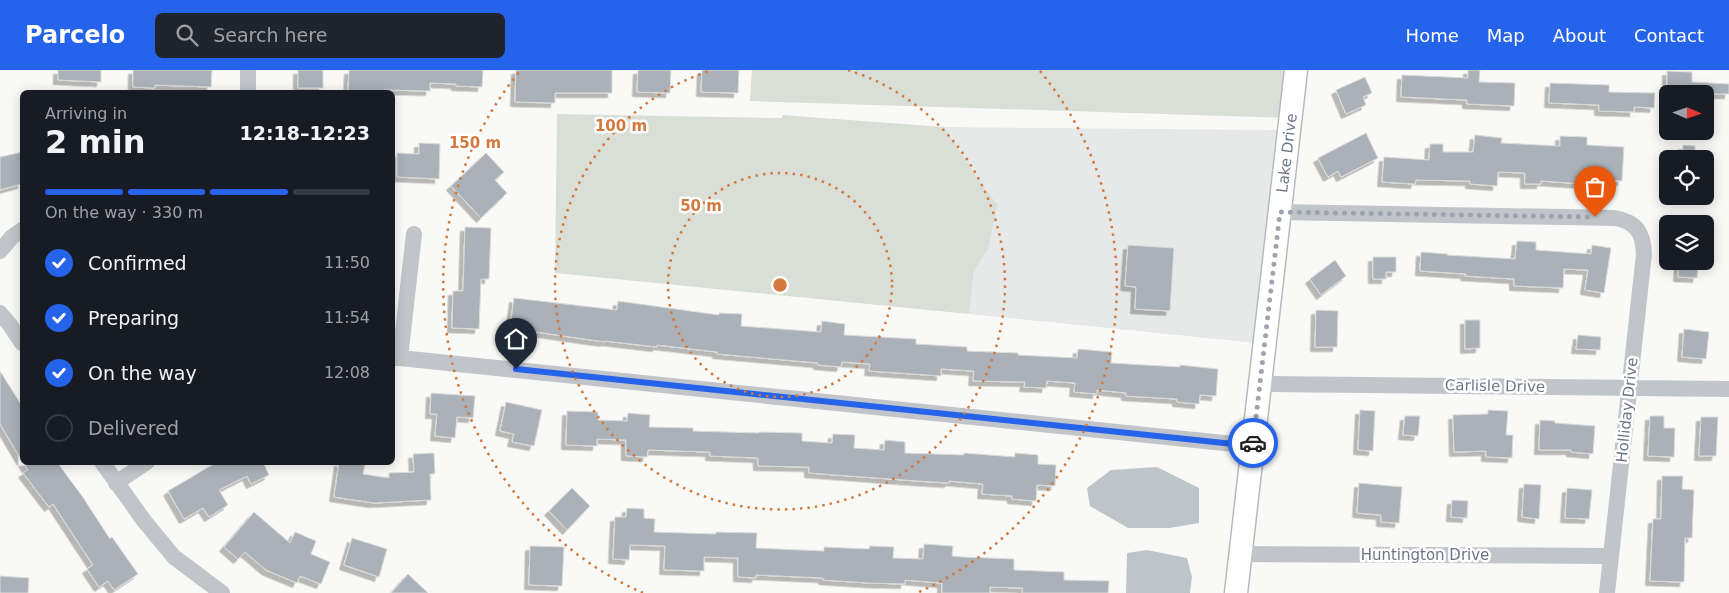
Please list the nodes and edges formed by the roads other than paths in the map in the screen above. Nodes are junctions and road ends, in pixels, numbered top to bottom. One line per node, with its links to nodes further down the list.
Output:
1 (248, 70): 3 (street)
2 (1296, 70): 4 (street, Lake Drive)
3 (248, 90)
4 (1280, 212): 11 (street, Lake Drive); 12 (street, Holliday Drive)
5 (20, 231): 7 (street)
6 (414, 234): 10 (street)
7 (0, 251)
8 (0, 313): 9 (street)
9 (20, 340)
10 (396, 358): 14 (street)
11 (1261, 384): 12 (street, Carlisle Drive); 14 (street, Lake Drive)
12 (1630, 388): 13 (street, Carlisle Drive); 19 (street, Holliday Drive)
13 (1729, 389)
14 (1253, 446): 18 (street, Lake Drive)
15 (104, 465): 17 (street)
16 (143, 465): 17 (street)
17 (116, 483): 20 (street)
18 (1241, 554): 19 (street, Huntington Drive); 21 (street, Lake Drive)
19 (1610, 556): 22 (street, Holliday Drive)
20 (222, 593)
21 (1236, 593)
22 (1607, 593)

